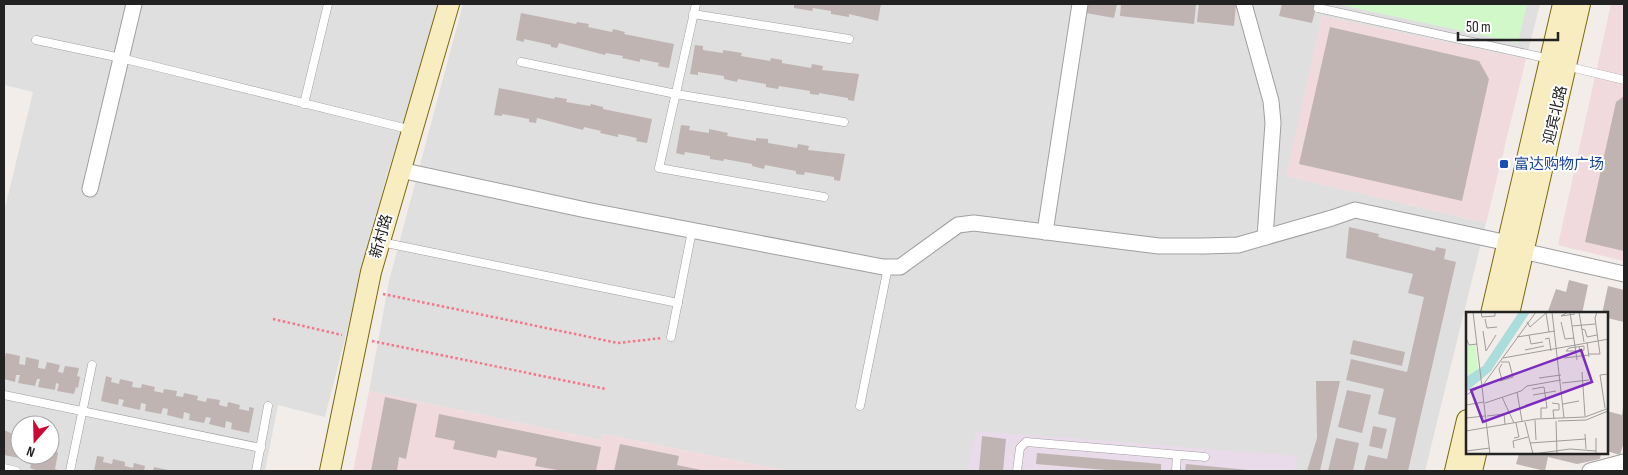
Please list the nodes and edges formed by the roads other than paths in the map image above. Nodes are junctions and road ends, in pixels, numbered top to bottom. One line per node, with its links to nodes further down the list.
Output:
1 (134, 4): 13 (street)
2 (328, 4): 18 (lane)
3 (449, 4): 20 (main road, 新村路)
4 (696, 4): 10 (lane)
5 (1080, 4): 25 (street)
6 (1244, 4): 26 (street)
7 (1319, 4): 15 (lane)
8 (1563, 4): 15 (main road, 迎宾北路)
9 (1580, 4): 15 (main road, 迎宾北路)
10 (693, 14): 12 (lane); 17 (lane)
11 (36, 40): 13 (lane)
12 (849, 40)
13 (121, 58): 18 (lane); 22 (street)
14 (521, 62): 17 (lane)
15 (1558, 62): 16 (lane); 28 (main road, 迎宾北路)
16 (1624, 80)
17 (676, 94): 19 (lane); 23 (lane)
18 (304, 104): 20 (lane)
19 (844, 122)
20 (412, 130): 21 (main road, 新村路)
21 (400, 170): 24 (street); 27 (main road, 新村路)
22 (90, 189)
23 (824, 197)
24 (692, 231): 29 (street); 31 (lane)
25 (1045, 232): 26 (street); 29 (street)
26 (1265, 237): 28 (street)
27 (380, 241): 31 (lane); 50 (main road, 新村路)
28 (1515, 247): 30 (street); 32 (main road, 迎宾北路); 33 (main road, 迎宾北路)
29 (888, 267): 38 (lane)
30 (1624, 274)
31 (678, 304): 34 (lane)
32 (1492, 312)
33 (1509, 312)
34 (671, 337)
35 (92, 365): 39 (lane)
36 (4, 395): 39 (lane)
37 (268, 406): 41 (lane)
38 (860, 406)
39 (82, 411): 41 (lane); 48 (lane)
40 (1466, 424): 53 (main road)
41 (261, 448): 49 (lane)
42 (1177, 455): 44 (lane); 51 (lane); 52 (lane)
43 (1476, 455): 54 (main road)
44 (1205, 457)
45 (1624, 462): 55 (street)
46 (4, 468): 47 (lane)
47 (16, 471)
48 (70, 471)
49 (256, 471)
50 (330, 471)
51 (1018, 471)
52 (1176, 471)
53 (1455, 471)
54 (1472, 471)
55 (1590, 471)

